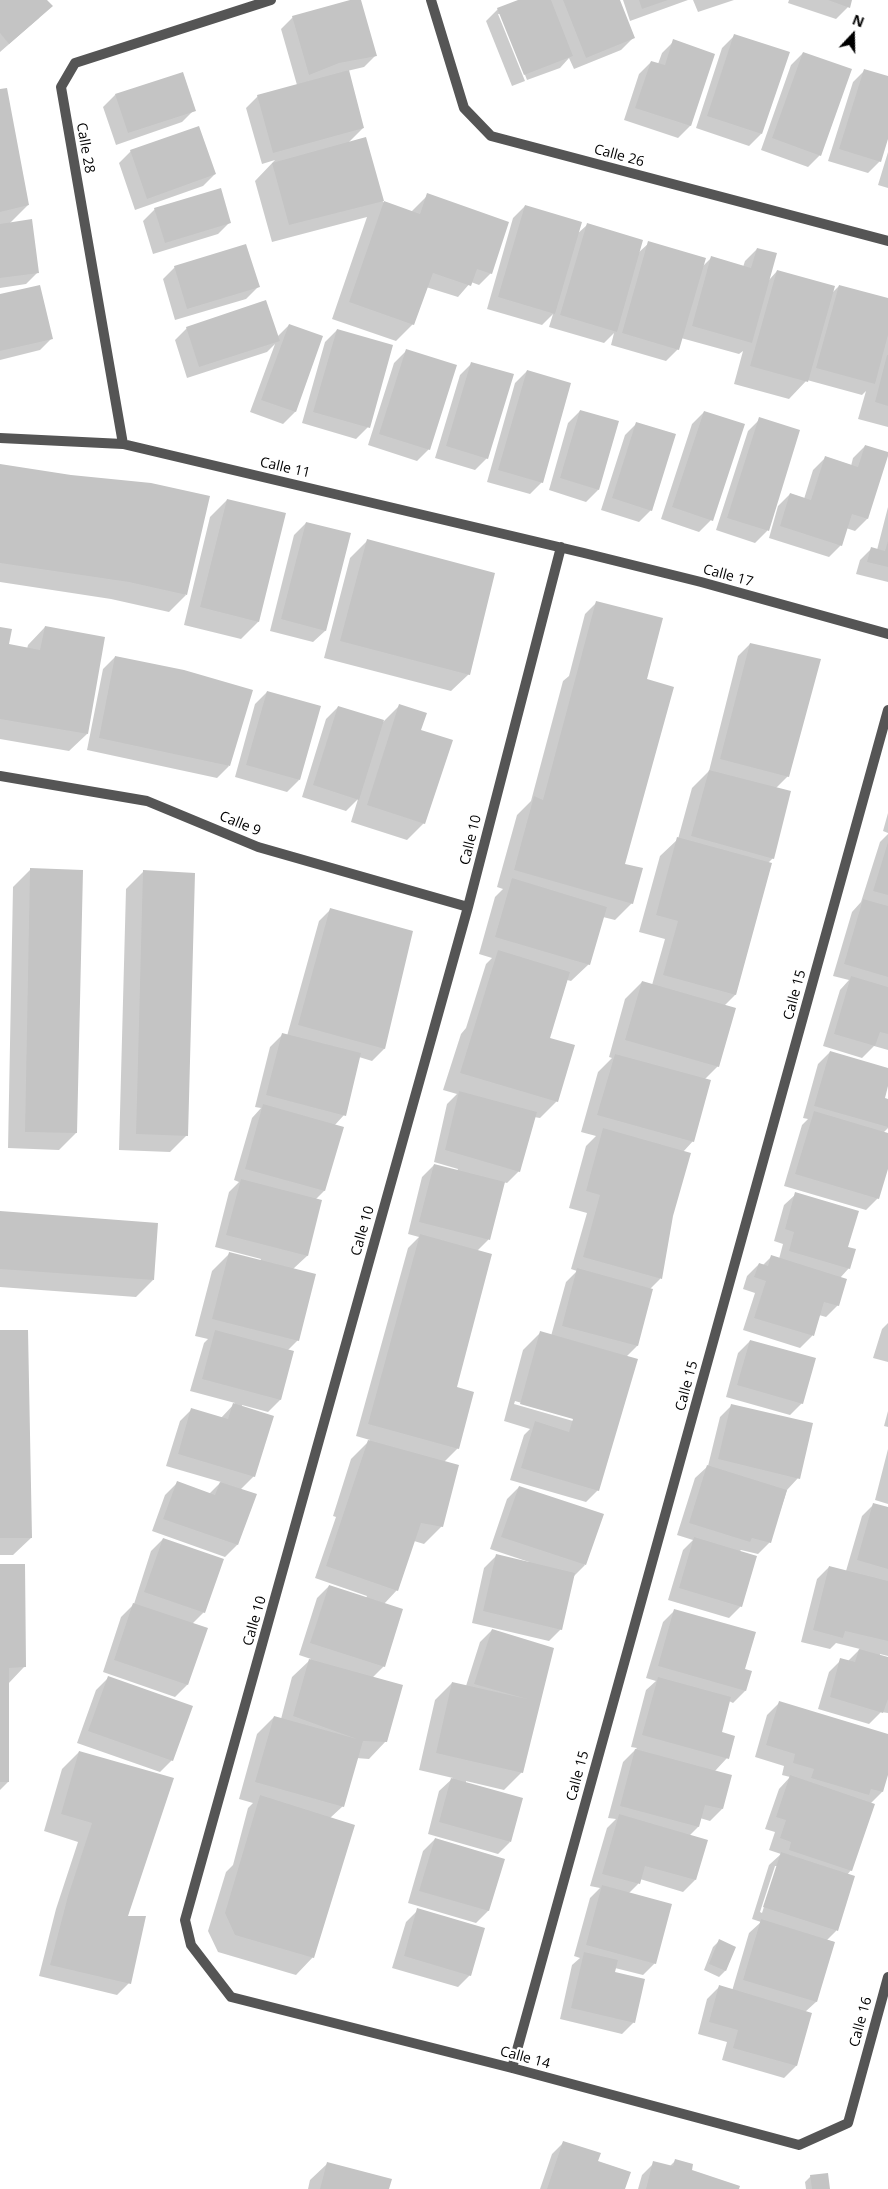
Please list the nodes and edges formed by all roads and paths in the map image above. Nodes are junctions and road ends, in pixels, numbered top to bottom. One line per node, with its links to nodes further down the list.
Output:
1 (271, 0): 5 (street, Calle 28)
2 (431, 0): 3 (street, Calle 26)
3 (888, 241)
4 (0, 438): 5 (street, Calle 11)
5 (123, 444): 6 (street, Calle 11)
6 (561, 547): 7 (street, Calle 17); 10 (street, Calle 10)
7 (888, 634)
8 (888, 710): 13 (street, Calle 15)
9 (0, 776): 10 (street, Calle 9)
10 (468, 907): 11 (street, Calle 10)
11 (186, 1920): 13 (street, Calle 14)
12 (888, 1977): 14 (street, Calle 16)
13 (512, 2068): 14 (street, Calle 14)
14 (861, 2074)

